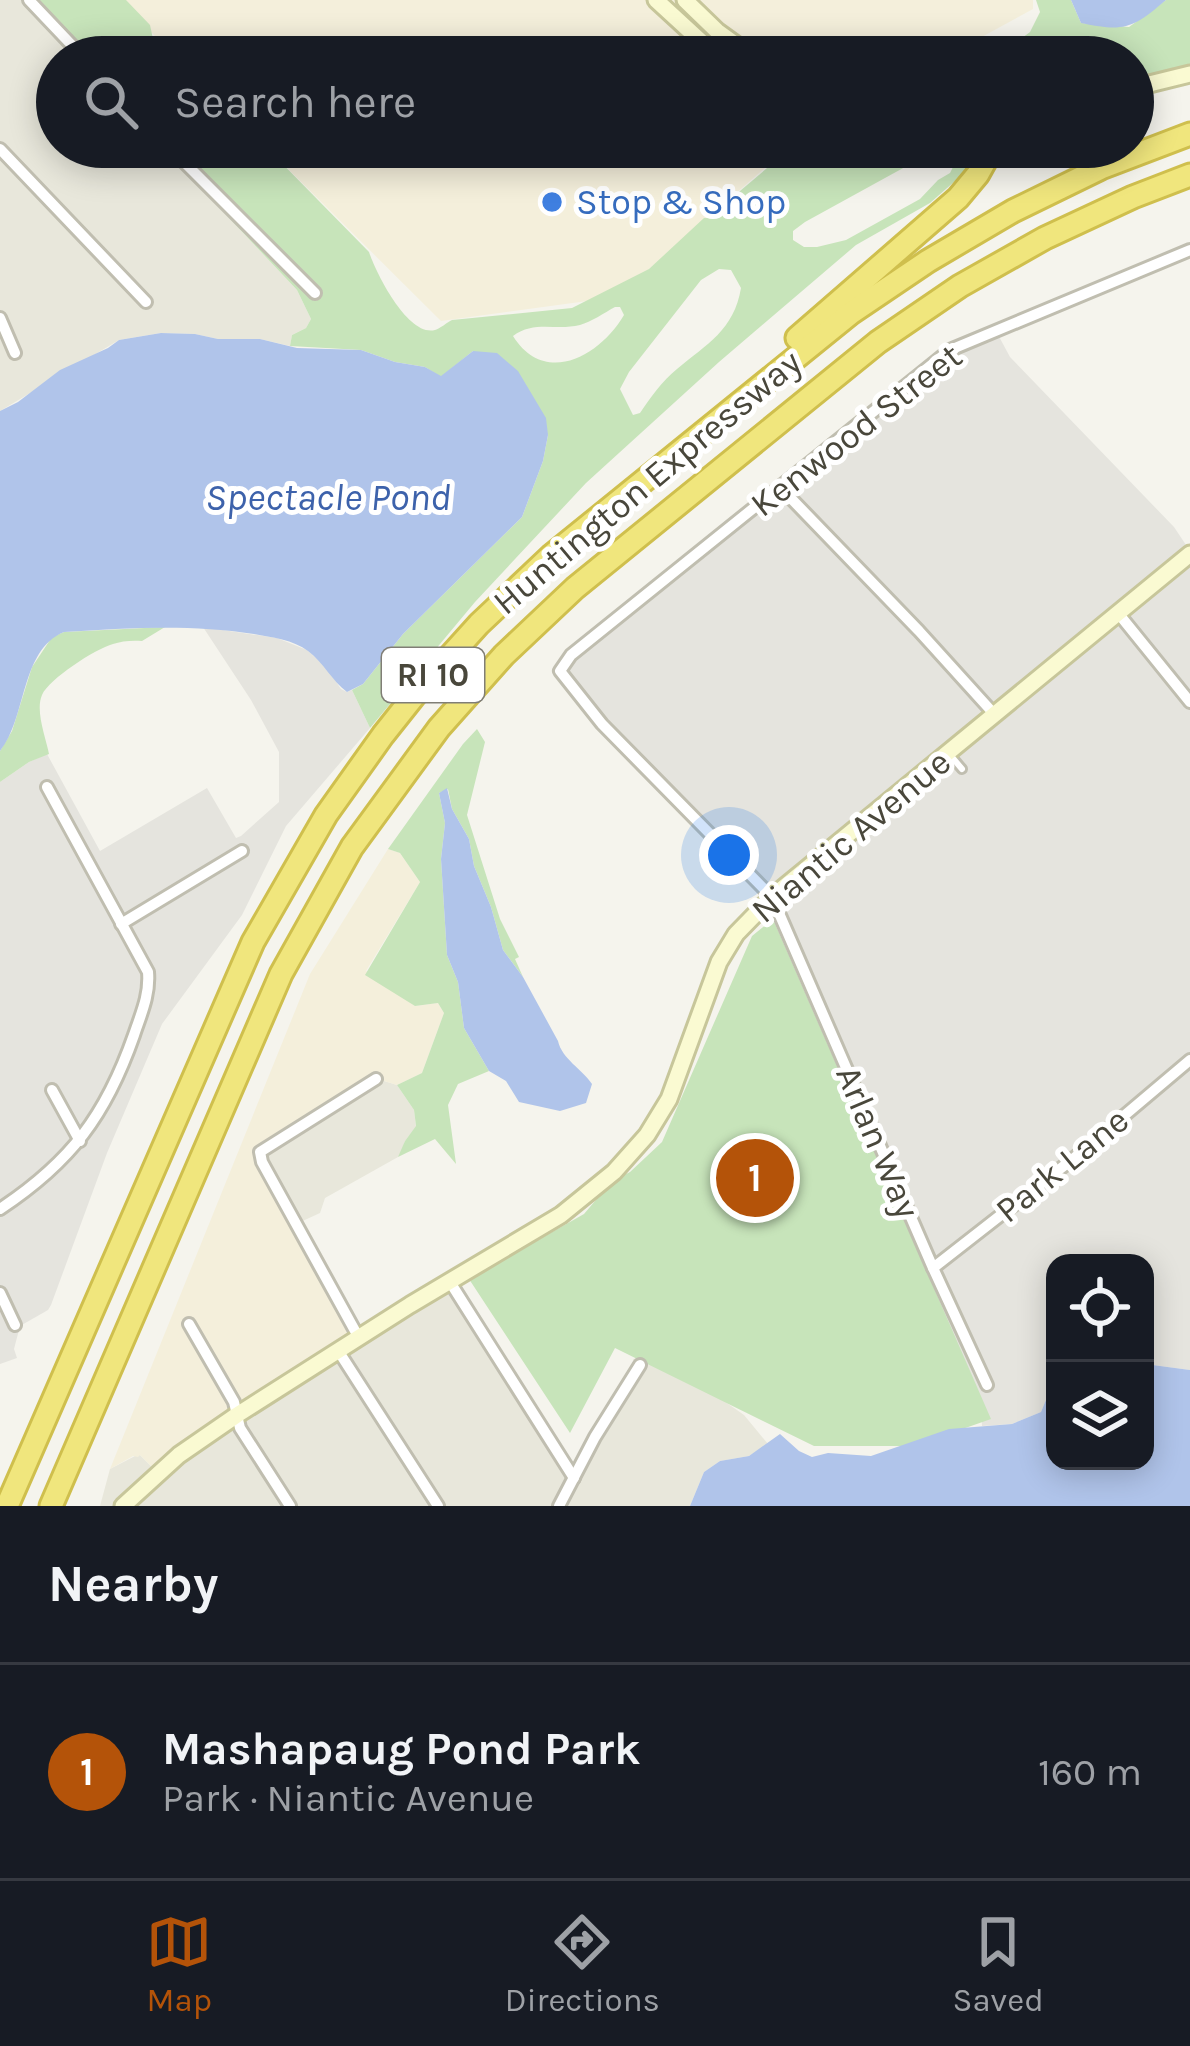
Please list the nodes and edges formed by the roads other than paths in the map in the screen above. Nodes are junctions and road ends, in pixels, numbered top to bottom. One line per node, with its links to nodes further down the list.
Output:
1 (29, 0): 4 (street)
2 (656, 0): 5 (street)
3 (685, 0): 6 (street)
4 (63, 36)
5 (695, 36)
6 (724, 36)
7 (1190, 74): 8 (street)
8 (1154, 83)
9 (1190, 134): 11 (highway, Huntington Expressway / RI 10)
10 (0, 149): 20 (street)
11 (1154, 149)
12 (190, 168): 19 (street)
13 (979, 168): 16 (highway)
14 (981, 168): 16 (highway)
15 (1107, 168): 23 (highway, Huntington Expressway / RI 10)
16 (978, 174): 23 (highway)
17 (1190, 175): 53 (highway, Huntington Expressway / RI 10)
18 (1190, 250): 24 (street, Kenwood Street)
19 (315, 292)
20 (146, 302)
21 (0, 318): 22 (street)
22 (15, 353)
23 (684, 446): 52 (highway, Huntington Expressway / RI 10)
24 (781, 488): 28 (street); 33 (street, Kenwood Street)
25 (1190, 554): 26 (street, Niantic Avenue)
26 (1118, 613): 27 (street); 28 (street, Niantic Avenue)
27 (1190, 702)
28 (994, 715): 29 (street, Niantic Avenue)
29 (948, 753): 30 (lane); 33 (street, Niantic Avenue)
30 (962, 769)
31 (47, 787): 34 (street)
32 (242, 851): 34 (street)
33 (772, 897): 40 (street, Arlan Way); 41 (street, Niantic Avenue)
34 (121, 925): 38 (street)
35 (1190, 1060): 40 (street, Park Lane)
36 (376, 1079): 45 (street)
37 (52, 1090): 38 (street)
38 (80, 1141): 39 (street)
39 (0, 1209)
40 (933, 1268): 48 (street, Arlan Way)
41 (450, 1282): 45 (street, Niantic Avenue); 50 (street)
42 (0, 1293): 44 (street)
43 (189, 1324): 49 (street)
44 (15, 1325)
45 (359, 1338): 46 (street, Niantic Avenue)
46 (339, 1352): 49 (street, Niantic Avenue); 55 (street)
47 (640, 1365): 50 (street)
48 (987, 1385)
49 (238, 1415): 51 (street, Niantic Avenue); 54 (street)
50 (574, 1478): 56 (street)
51 (129, 1504)
52 (7, 1506)
53 (50, 1506)
54 (290, 1506)
55 (438, 1506)
56 (559, 1506)

